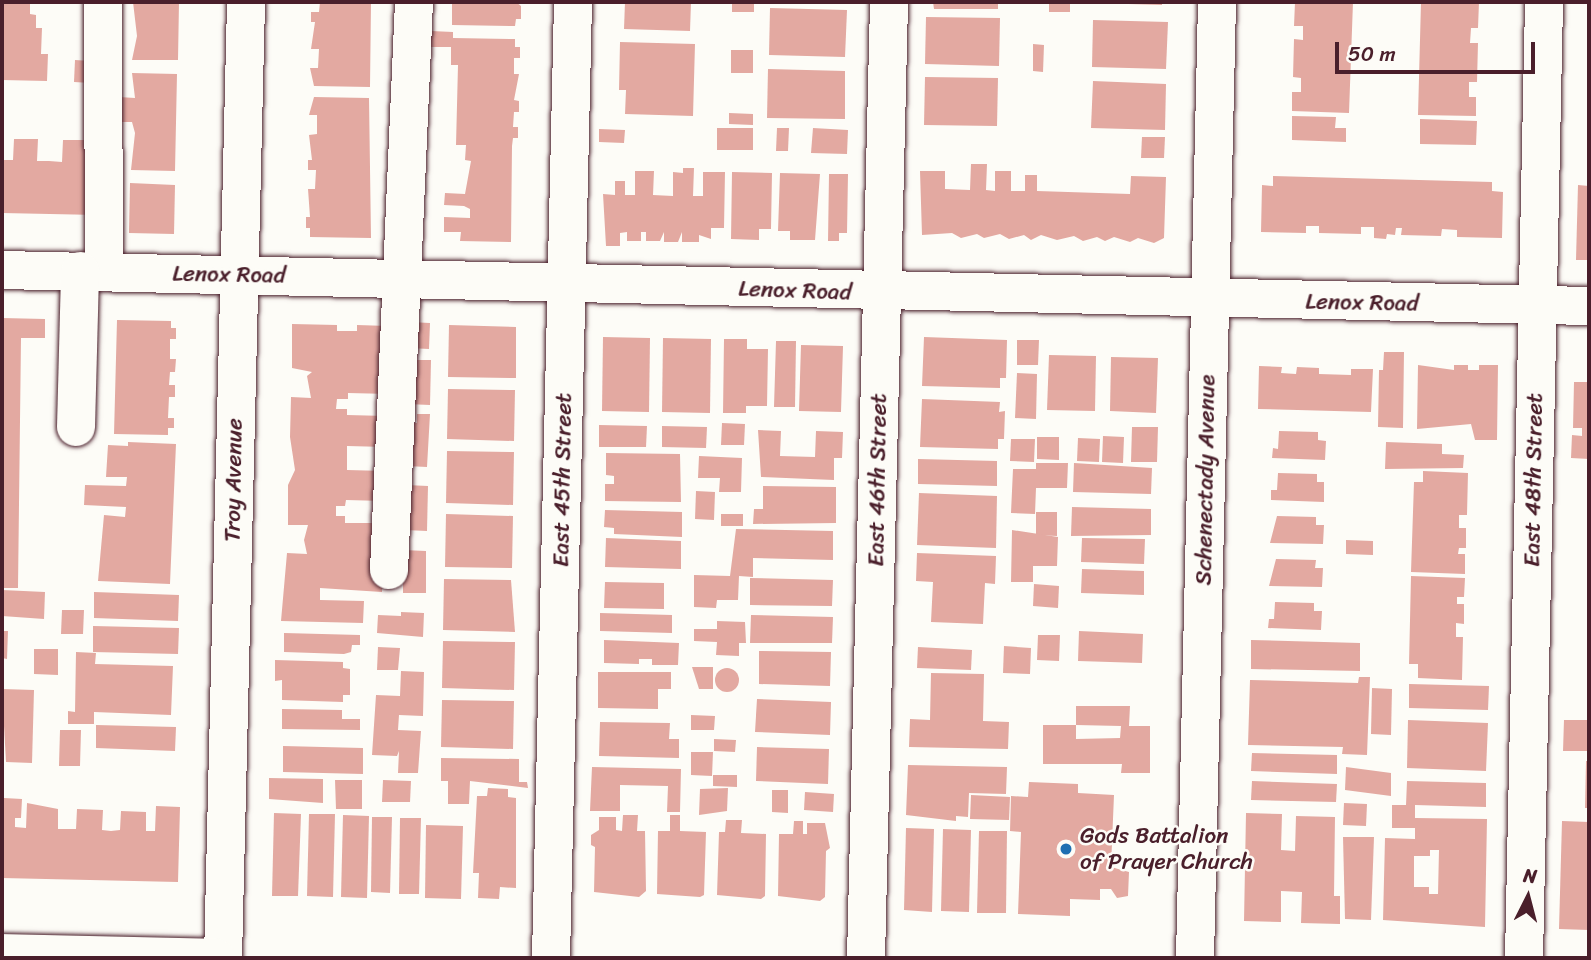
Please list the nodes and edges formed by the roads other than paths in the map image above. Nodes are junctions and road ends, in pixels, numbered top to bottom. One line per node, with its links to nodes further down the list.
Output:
1 (103, 2): 9 (main road)
2 (246, 2): 10 (main road, Troy Avenue)
3 (414, 2): 11 (main road)
4 (573, 2): 12 (main road, East 45th Street)
5 (889, 2): 13 (main road, East 46th Street)
6 (1217, 2): 14 (main road, Schenectady Avenue)
7 (1544, 2): 15 (main road, East 48th Street)
8 (2, 270): 9 (main road, Lenox Road)
9 (92, 272): 10 (main road, Lenox Road); 17 (main road)
10 (239, 275): 11 (main road, Lenox Road); 21 (main road, Troy Avenue)
11 (405, 279): 12 (main road, Lenox Road); 18 (main road)
12 (568, 283): 13 (main road, Lenox Road); 22 (main road, East 45th Street)
13 (883, 294): 14 (main road, Lenox Road); 23 (main road, East 46th Street)
14 (1210, 301): 15 (main road, Lenox Road); 24 (main road, Schenectady Avenue)
15 (1537, 305): 16 (main road, Lenox Road); 25 (main road, East 48th Street)
16 (1589, 306)
17 (76, 427)
18 (389, 570)
19 (2, 953): 20 (main road)
20 (216, 958)
21 (223, 958)
22 (551, 958)
23 (866, 958)
24 (1195, 958)
25 (1524, 958)

